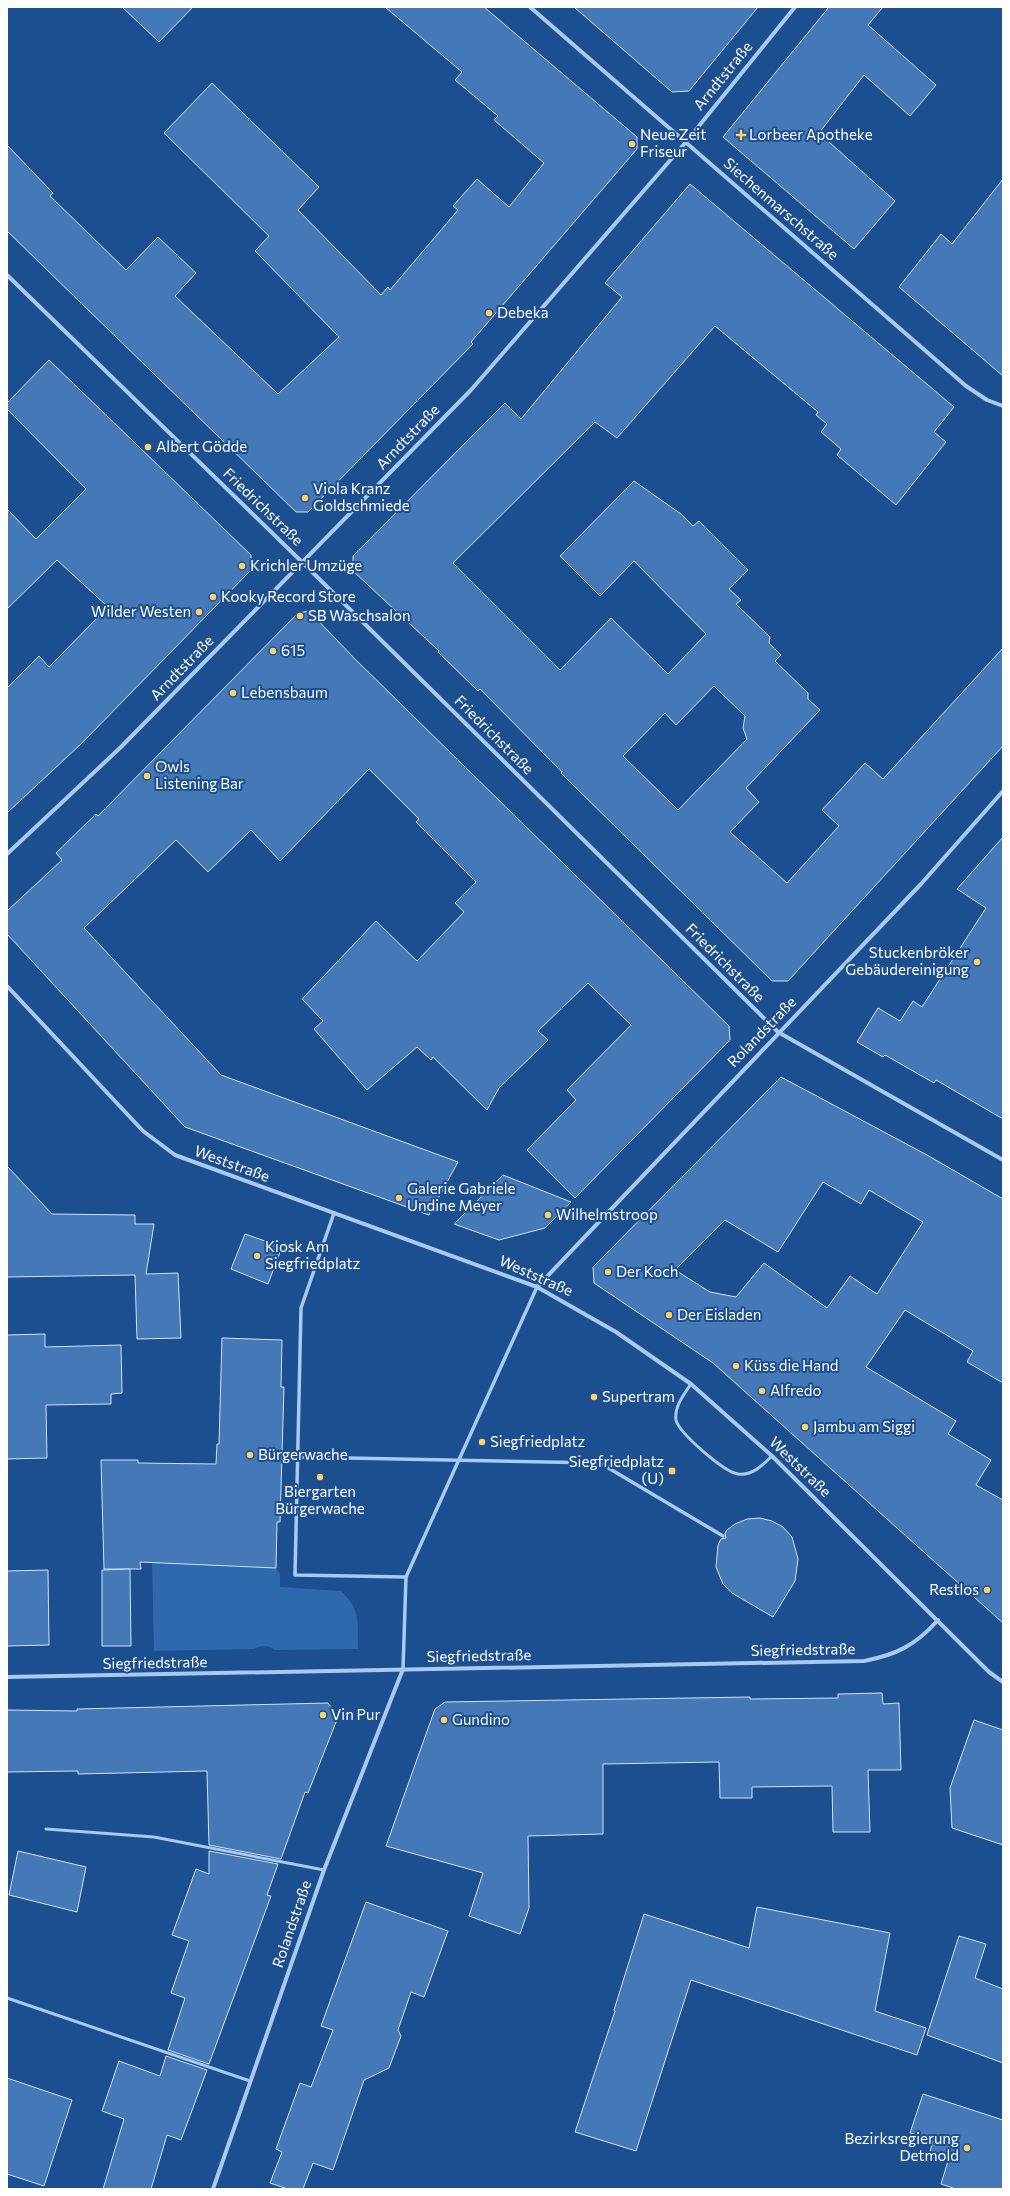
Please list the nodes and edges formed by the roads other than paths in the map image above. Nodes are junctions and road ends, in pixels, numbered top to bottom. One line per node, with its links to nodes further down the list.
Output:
1 (530, 7): 3 (street, Siechenmarschstraße)
2 (795, 7): 3 (street, Arndtstraße)
3 (686, 142): 5 (street, Siechenmarschstraße); 6 (street, Arndtstraße)
4 (7, 275): 6 (street, Friedrichstraße)
5 (1003, 407)
6 (302, 562): 8 (street, Arndtstraße); 10 (street, Friedrichstraße)
7 (1003, 791): 10 (street, Rolandstraße)
8 (7, 854)
9 (7, 986): 12 (street, Weststraße)
10 (778, 1032): 11 (street, Friedrichstraße); 13 (street, Rolandstraße)
11 (1003, 1160)
12 (334, 1213): 13 (street, Weststraße); 16 (street)
13 (536, 1287): 14 (street, Weststraße); 17 (street)
14 (691, 1384): 15 (street, Weststraße); 15 (lane)
15 (772, 1456): 20 (street, Weststraße)
16 (298, 1457): 17 (street); 19 (street)
17 (458, 1460): 18 (street); 19 (street)
18 (723, 1536)
19 (406, 1577): 21 (street)
20 (938, 1620): 21 (street, Siegfriedstraße); 23 (street, Weststraße)
21 (402, 1669): 22 (street, Siegfriedstraße); 25 (street, Rolandstraße)
22 (7, 1677)
23 (1003, 1682)
24 (46, 1829): 25 (lane)
25 (324, 1870): 27 (street, Rolandstraße)
26 (7, 1998): 27 (lane)
27 (250, 2081): 28 (street, Rolandstraße)
28 (213, 2189)

